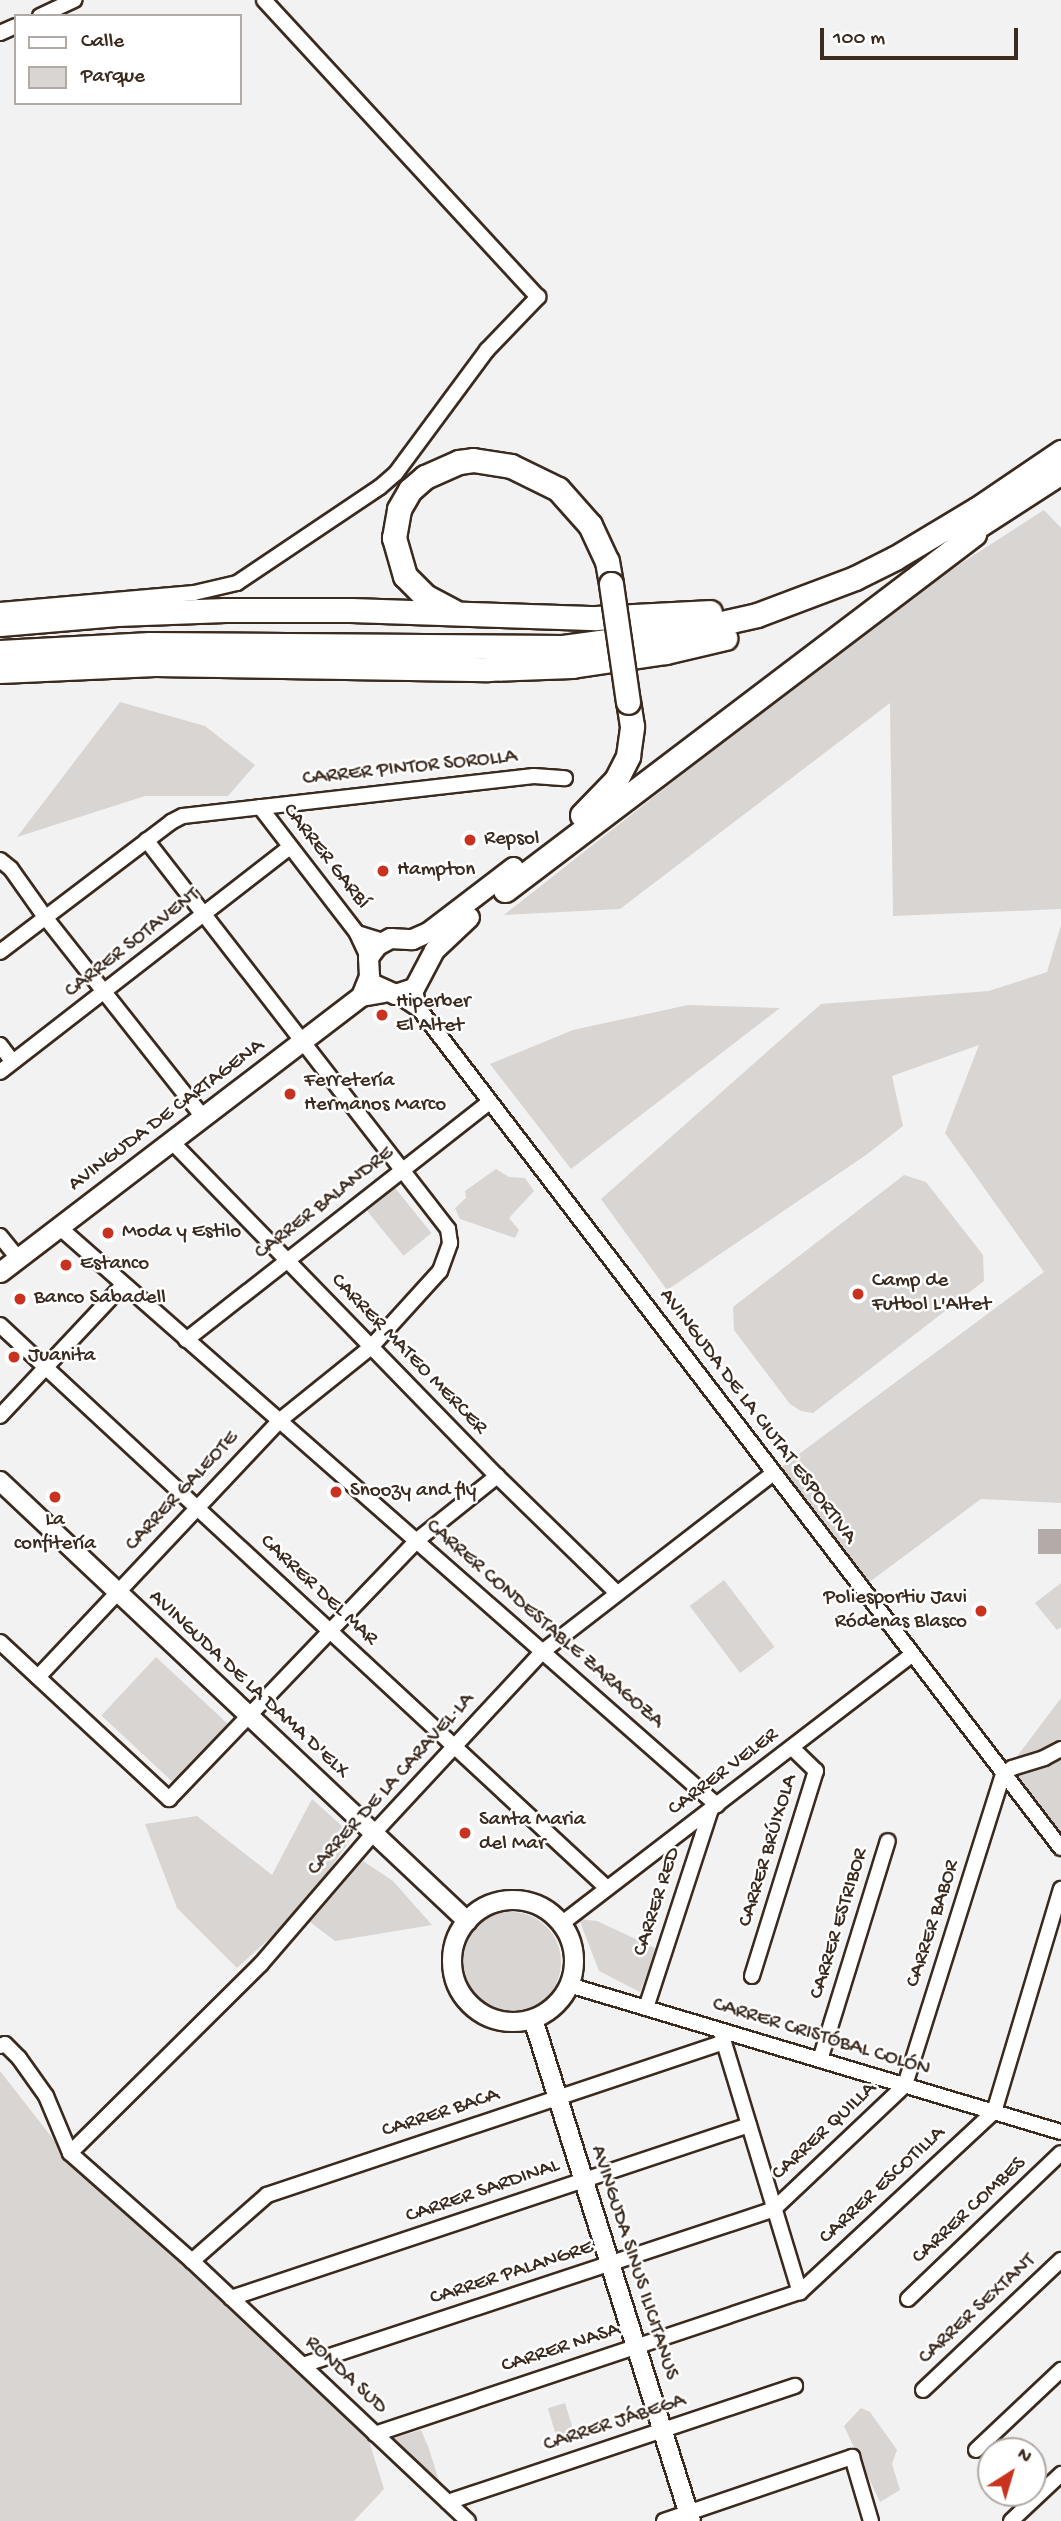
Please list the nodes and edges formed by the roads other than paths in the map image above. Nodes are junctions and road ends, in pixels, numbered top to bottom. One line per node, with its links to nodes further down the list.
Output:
1 (75, 0): 3 (street)
2 (264, 0): 8 (street)
3 (44, 14)
4 (1061, 452): 7 (highway)
5 (1061, 472): 6 (highway)
6 (993, 519): 12 (highway); 20 (highway)
7 (813, 595): 9 (highway); 11 (highway)
8 (0, 610)
9 (458, 613): 10 (highway); 19 (highway, bridge)
10 (0, 624)
11 (0, 652)
12 (0, 671)
13 (565, 778): 14 (street, CARRER PINTOR SOROLLA)
14 (295, 803): 15 (street, CARRER PINTOR SOROLLA); 17 (street)
15 (260, 807): 16 (street, CARRER PINTOR SOROLLA); 17 (street, CARRER GARBÍ)
16 (146, 840): 21 (street); 22 (street, CARRER PINTOR SOROLLA)
17 (286, 842): 21 (street, CARRER SOTAVENT); 23 (street, CARRER GARBÍ)
18 (0, 860): 22 (street)
19 (513, 867): 24 (main road)
20 (505, 890): 28 (main road)
21 (204, 915): 29 (street, CARRER SOTAVENT); 33 (street)
22 (45, 917): 26 (street, CARRER PINTOR SOROLLA); 29 (street)
23 (357, 933): 25 (street); 27 (street, CARRER GARBÍ)
24 (405, 939): 25 (main road); 28 (main road)
25 (383, 941): 27 (main road)
26 (0, 951)
27 (368, 967): 30 (main road); 31 (main road)
28 (421, 976): 30 (main road); 32 (street)
29 (104, 993): 35 (street, CARRER SOTAVENT); 38 (street)
30 (389, 993): 31 (main road); 32 (street)
31 (361, 996): 33 (main road, AVINGUDA DE CARTAGENA)
32 (420, 1010): 37 (street, AVINGUDA DE LA CIUTAT ESPORTIVA)
33 (302, 1042): 38 (main road, AVINGUDA DE CARTAGENA); 40 (street)
34 (0, 1045): 35 (street)
35 (13, 1062): 36 (street, CARRER SOTAVENT)
36 (0, 1072)
37 (490, 1102): 40 (street, CARRER BALANDRE); 53 (street, AVINGUDA DE LA CIUTAT ESPORTIVA)
38 (204, 1118): 39 (main road, AVINGUDA DE CARTAGENA)
39 (172, 1142): 41 (main road, AVINGUDA DE CARTAGENA); 44 (street, CARRER MATEO MERCER)
40 (401, 1171): 44 (street, CARRER BALANDRE); 49 (street, CARRER GALEOTE)
41 (59, 1227): 43 (main road, AVINGUDA DE CARTAGENA); 46 (street, CARRER CONDESTABLE ZARAGOZA)
42 (0, 1236): 43 (street)
43 (18, 1258): 45 (main road, AVINGUDA DE CARTAGENA)
44 (287, 1261): 48 (street, CARRER BALANDRE); 49 (street, CARRER MATEO MERCER)
45 (0, 1272)
46 (123, 1284): 48 (street, CARRER CONDESTABLE ZARAGOZA); 50 (street)
47 (0, 1325): 50 (street, CARRER DEL MAR)
48 (186, 1340): 52 (street, CARRER CONDESTABLE ZARAGOZA)
49 (371, 1347): 52 (street, CARRER GALEOTE); 54 (street, CARRER MATEO MERCER)
50 (46, 1367): 51 (street); 56 (street, CARRER DEL MAR)
51 (0, 1416)
52 (279, 1421): 56 (street, CARRER GALEOTE); 57 (street, CARRER CONDESTABLE ZARAGOZA)
53 (772, 1474): 59 (street, CARRER DE LA CARAVEL·LA); 63 (street, AVINGUDA DE LA CIUTAT ESPORTIVA)
54 (497, 1476): 57 (street); 59 (street, CARRER MATEO MERCER)
55 (0, 1481): 58 (street, AVINGUDA DE LA DAMA D'ELX)
56 (197, 1508): 58 (street, CARRER GALEOTE); 60 (street, CARRER DEL MAR)
57 (416, 1541): 60 (street); 62 (street, CARRER CONDESTABLE ZARAGOZA)
58 (117, 1593): 64 (street, CARRER GALEOTE); 65 (street, AVINGUDA DE LA DAMA D'ELX)
59 (617, 1594): 62 (street, CARRER DE LA CARAVEL·LA)
60 (330, 1631): 65 (street); 66 (street, CARRER DEL MAR)
61 (0, 1642): 64 (street)
62 (542, 1651): 66 (street, CARRER DE LA CARAVEL·LA); 70 (street, CARRER CONDESTABLE ZARAGOZA)
63 (911, 1655): 67 (street, CARRER VELER); 69 (street, AVINGUDA DE LA CIUTAT ESPORTIVA)
64 (38, 1677): 65 (street)
65 (248, 1716): 71 (street, AVINGUDA DE LA DAMA D'ELX)
66 (454, 1746): 71 (street, CARRER DE LA CARAVEL·LA); 74 (street, CARRER DEL MAR)
67 (792, 1748): 70 (street, CARRER VELER); 78 (street, CARRER BRÚIXOLA)
68 (1061, 1749): 69 (street)
69 (1003, 1775): 73 (street, AVINGUDA DE LA CIUTAT ESPORTIVA); 85 (street, CARRER BABOR)
70 (714, 1807): 74 (street, CARRER VELER); 80 (street, CARRER RED)
71 (373, 1834): 76 (street, AVINGUDA DE LA DAMA D'ELX); 90 (street, CARRER DE LA CARAVEL·LA)
72 (888, 1842): 84 (street, CARRER ESTRIBOR)
73 (1061, 1848)
74 (607, 1888): 77 (street, CARRER VELER)
75 (1061, 1889): 87 (street)
76 (467, 1921): 77 (street); 81 (street)
77 (561, 1924): 79 (street)
78 (752, 1976)
79 (569, 1985): 80 (street, CARRER CRISTÓBAL COLÓN); 81 (street)
80 (646, 2008): 82 (street, CARRER CRISTÓBAL COLÓN)
81 (533, 2019): 86 (street, AVINGUDA SINUS ILICITANUS)
82 (722, 2036): 84 (street, CARRER CRISTÓBAL COLÓN); 86 (street, CARRER BACA); 88 (street)
83 (0, 2046): 90 (street)
84 (820, 2060): 85 (street, CARRER CRISTÓBAL COLÓN)
85 (905, 2085): 87 (street, CARRER CRISTÓBAL COLÓN); 93 (street, CARRER QUILLA)
86 (555, 2098): 92 (street, AVINGUDA SINUS ILICITANUS); 95 (street, CARRER BACA)
87 (994, 2112): 89 (street, CARRER CRISTÓBAL COLÓN); 97 (street, CARRER ESCOTILLA)
88 (749, 2125): 92 (street, CARRER SARDINAL); 93 (street)
89 (1061, 2132)
90 (70, 2153): 95 (street, RONDA SUD)
91 (1061, 2153): 99 (street, CARRER COMBES)
92 (582, 2181): 96 (street, AVINGUDA SINUS ILICITANUS); 98 (street, CARRER SARDINAL)
93 (774, 2209): 96 (street, CARRER PALANGRE); 97 (street)
94 (1061, 2260): 104 (street, CARRER SEXTANT)
95 (192, 2261): 98 (street, RONDA SUD)
96 (609, 2264): 100 (street, AVINGUDA SINUS ILICITANUS); 101 (street, CARRER PALANGRE)
97 (800, 2292): 100 (street, CARRER NASA)
98 (232, 2298): 101 (street, RONDA SUD)
99 (908, 2299)
100 (635, 2347): 105 (street, AVINGUDA SINUS ILICITANUS); 106 (street, CARRER NASA)
101 (303, 2365): 106 (street, RONDA SUD)
102 (1061, 2370): 107 (street)
103 (795, 2386): 105 (street, CARRER JÁBEGA)
104 (923, 2390)
105 (662, 2430): 109 (street, CARRER JÁBEGA); 110 (street, AVINGUDA SINUS ILICITANUS)
106 (376, 2434): 109 (street, RONDA SUD)
107 (976, 2450)
108 (1061, 2474): 114 (street)
109 (448, 2502): 111 (street, RONDA SUD)
110 (690, 2517): 112 (street); 113 (street)
111 (468, 2521)
112 (664, 2521)
113 (871, 2521)
114 (1011, 2521)

